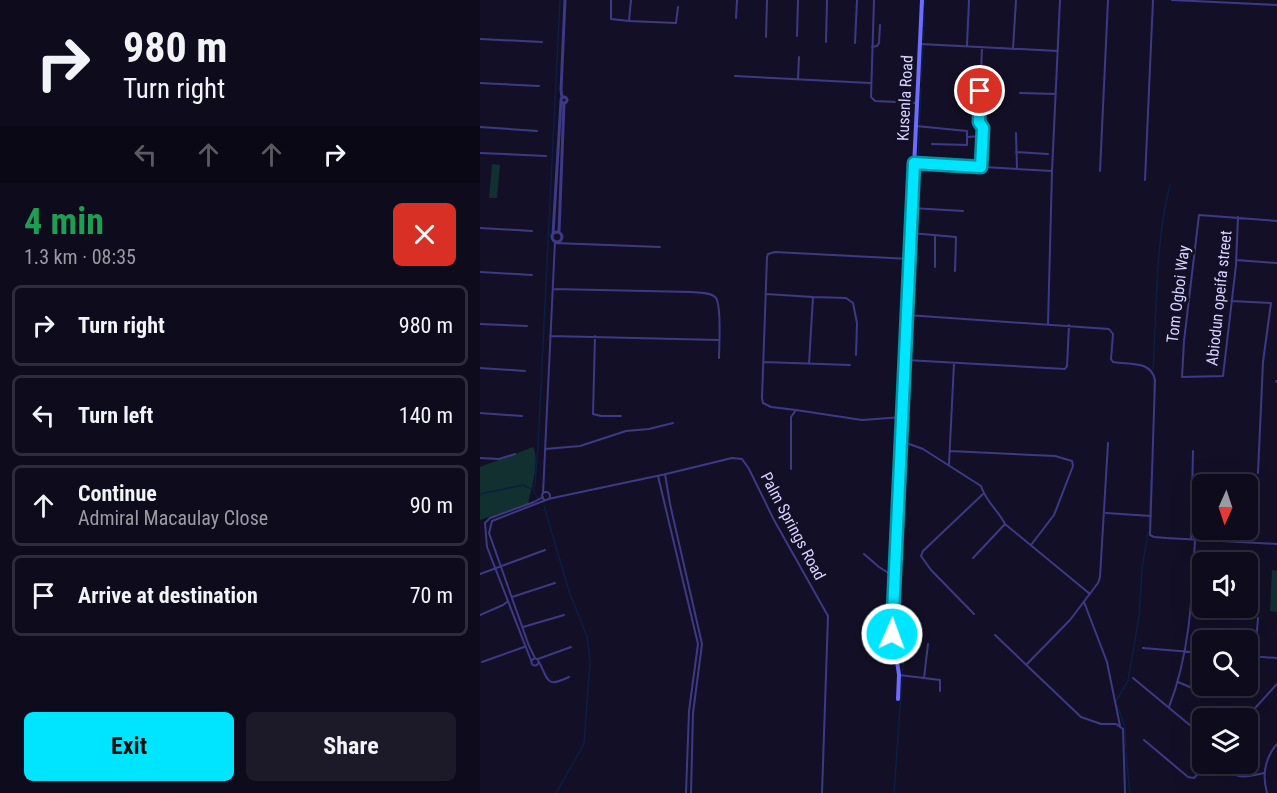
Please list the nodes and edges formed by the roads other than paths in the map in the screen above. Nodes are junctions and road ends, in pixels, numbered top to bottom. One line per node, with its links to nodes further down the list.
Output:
1 (565, 0): 43 (street)
2 (611, 0): 21 (street)
3 (631, 0): 21 (street)
4 (737, 0): 20 (street)
5 (767, 0): 24 (street)
6 (798, 0): 23 (street)
7 (827, 0): 27 (street)
8 (857, 0): 28 (street)
9 (874, 0): 31 (street)
10 (922, 0): 29 (main road, Kusenla Road)
11 (969, 0): 30 (street)
12 (1016, 0): 33 (street)
13 (1060, 0): 34 (street)
14 (1108, 0): 60 (street)
15 (1153, 0): 61 (street)
16 (1172, 0): 17 (street)
17 (1188, 0): 18 (street)
18 (1277, 5)
19 (678, 7): 21 (street)
20 (736, 18)
21 (629, 21)
22 (880, 24): 31 (street)
23 (797, 36)
24 (766, 37)
25 (480, 39): 26 (street)
26 (542, 42)
27 (826, 42)
28 (855, 42)
29 (920, 44): 30 (street); 44 (main road, Kusenla Road)
30 (967, 46): 32 (street)
31 (872, 47): 39 (street)
32 (982, 47): 33 (street); 49 (street)
33 (1013, 49): 34 (street)
34 (1058, 51): 42 (street)
35 (799, 57): 37 (street)
36 (735, 76): 37 (street)
37 (798, 79): 39 (street)
38 (480, 83): 40 (street)
39 (870, 83): 44 (street)
40 (539, 86)
41 (1020, 93): 42 (street)
42 (1056, 94): 59 (street)
43 (562, 101): 68 (street); 70 (street)
44 (917, 103): 45 (main road, Kusenla Road)
45 (916, 126): 50 (street); 56 (main road, Kusenla Road)
46 (480, 127): 47 (street)
47 (537, 131)
48 (1016, 133): 52 (street)
49 (982, 136): 50 (street); 57 (street)
50 (968, 137): 51 (street)
51 (932, 144)
52 (1016, 152): 54 (street); 58 (street)
53 (480, 153): 55 (street)
54 (1048, 154)
55 (546, 156)
56 (914, 163): 57 (street); 62 (main road, Kusenla Road)
57 (981, 167): 58 (street)
58 (1017, 169): 59 (street)
59 (1052, 171): 87 (street)
60 (1100, 171)
61 (1145, 180)
62 (912, 208): 63 (street); 69 (main road, Kusenla Road)
63 (963, 211)
64 (1238, 218): 65 (street); 75 (street, Abiodun opeifa street); 102 (street, Tom Ogboi Way)
65 (1277, 221)
66 (480, 228): 67 (street)
67 (532, 231)
68 (559, 232): 70 (street); 72 (street)
69 (911, 233): 71 (street); 74 (main road, Kusenla Road)
70 (553, 234): 72 (street)
71 (935, 236): 77 (street); 78 (street)
72 (555, 242): 73 (street); 81 (street)
73 (660, 247)
74 (910, 259): 82 (street); 85 (main road, Kusenla Road)
75 (1236, 260): 76 (street); 84 (street, Abiodun opeifa street)
76 (1277, 263)
77 (935, 267)
78 (955, 271)
79 (480, 272): 80 (street)
80 (532, 275)
81 (553, 289): 90 (street); 92 (street)
82 (766, 294): 83 (street); 96 (street)
83 (813, 297): 93 (street); 97 (street)
84 (1230, 301): 102 (street, Abiodun opeifa street); 118 (street)
85 (907, 315): 87 (street); 95 (main road, Kusenla Road)
86 (480, 324): 89 (street)
87 (1048, 324): 88 (street)
88 (1069, 325): 98 (street); 129 (street)
89 (527, 326)
90 (550, 336): 91 (street); 111 (street)
91 (596, 336): 92 (street); 106 (street)
92 (718, 340): 94 (street)
93 (856, 355)
94 (718, 358)
95 (905, 360): 98 (street); 107 (main road, Kusenla Road)
96 (764, 362): 97 (street); 103 (street)
97 (809, 363): 99 (street)
98 (954, 363): 112 (street)
99 (850, 364)
100 (480, 368): 101 (street)
101 (525, 371)
102 (1182, 376)
103 (796, 410): 107 (street); 117 (street)
104 (480, 413): 105 (street)
105 (522, 416)
106 (621, 416)
107 (903, 417): 109 (main road, Kusenla Road)
108 (673, 423): 111 (street)
109 (902, 441): 116 (street); 141 (main road, Kusenla Road)
110 (1108, 443): 128 (street)
111 (545, 449): 121 (street)
112 (950, 450): 116 (street); 134 (street)
113 (1193, 451): 131 (street)
114 (515, 454): 115 (street)
115 (480, 458)
116 (949, 465): 125 (street)
117 (791, 469)
118 (1258, 473)
119 (665, 474): 120 (street, Palm Springs Road); 122 (street); 185 (street, Palm Springs Road)
120 (658, 476): 123 (street); 127 (street, Palm Springs Road)
121 (544, 488): 124 (street); 126 (street)
122 (669, 490): 123 (street); 184 (street)
123 (661, 492): 183 (street)
124 (549, 493): 126 (street); 126 (street); 127 (street)
125 (983, 494): 130 (street); 147 (street)
126 (545, 498): 127 (street, Palm Springs Road); 138 (street); 139 (street)
127 (556, 499)
128 (1105, 513): 129 (street); 143 (street)
129 (1151, 516): 131 (street)
130 (1005, 524): 134 (street); 137 (street)
131 (1191, 540)
132 (1195, 540): 133 (street); 158 (street)
133 (1277, 544)
134 (1031, 545): 143 (street)
135 (545, 550): 138 (street)
136 (864, 554): 141 (street)
137 (973, 558)
138 (500, 566): 139 (street); 144 (street)
139 (496, 568): 140 (street); 145 (street)
140 (480, 574)
141 (895, 577): 165 (main road, Kusenla Road)
142 (555, 583): 144 (street)
143 (1090, 594): 146 (street)
144 (512, 597): 151 (street)
145 (508, 601): 148 (street); 155 (street)
146 (1084, 602): 164 (street); 176 (street)
147 (974, 614)
148 (480, 615)
149 (564, 615): 151 (street)
150 (1258, 618): 152 (street)
151 (523, 627): 162 (street)
152 (1257, 630)
153 (995, 635): 164 (street)
154 (928, 644): 167 (street)
155 (525, 646): 162 (street); 163 (street)
156 (571, 647): 162 (street)
157 (1143, 648): 158 (street)
158 (1186, 652): 159 (street); 169 (street)
159 (1192, 652)
160 (1258, 656): 161 (street)
161 (1277, 658)
162 (537, 661): 166 (street)
163 (482, 662)
164 (1027, 664): 176 (street)
165 (902, 675): 167 (street); 173 (main road, Kusenla Road)
166 (569, 677)
167 (924, 678): 172 (street)
168 (1133, 678): 174 (street)
169 (1178, 682): 171 (street); 174 (street)
170 (1277, 684): 175 (street)
171 (1192, 688)
172 (940, 691)
173 (898, 699)
174 (1169, 707): 177 (street)
175 (1255, 708)
176 (1120, 726): 186 (street)
177 (1192, 727)
178 (1144, 740): 181 (street)
179 (1277, 744): 180 (street)
180 (1264, 773): 182 (street); 187 (street)
181 (1197, 774)
182 (1234, 774)
183 (686, 793)
184 (690, 793)
185 (822, 793)
186 (1125, 793)
187 (1268, 793)

